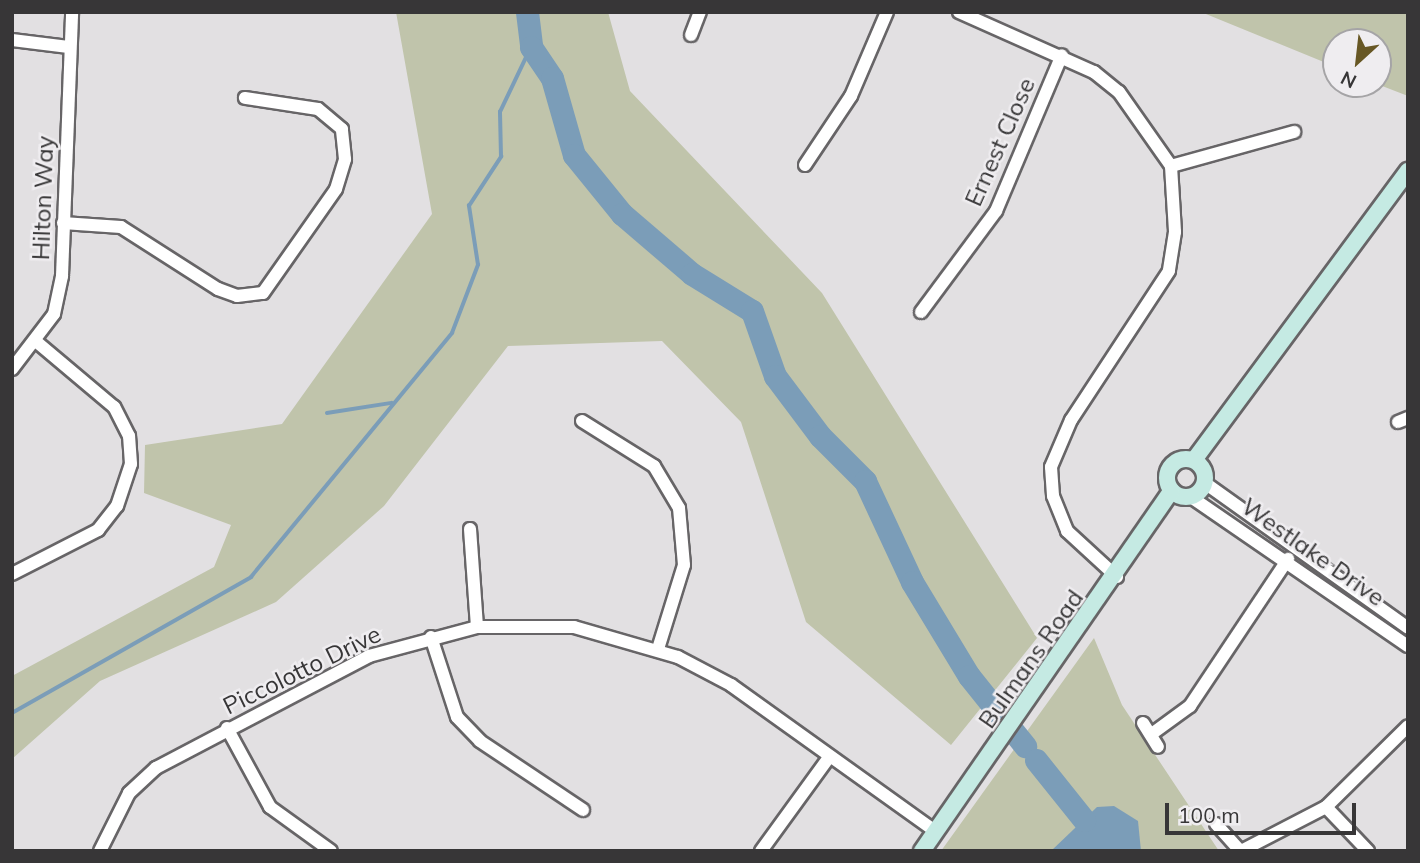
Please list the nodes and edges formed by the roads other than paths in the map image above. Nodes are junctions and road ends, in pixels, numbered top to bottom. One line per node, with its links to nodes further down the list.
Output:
1 (72, 12): 7 (street, Hilton Way)
2 (700, 12): 5 (street)
3 (887, 12): 11 (street)
4 (959, 12): 8 (street)
5 (691, 35)
6 (12, 40): 7 (street)
7 (69, 47): 14 (street, Hilton Way)
8 (1062, 55): 12 (street); 15 (street, Ernest Close)
9 (245, 98): 14 (street)
10 (1294, 132): 12 (street)
11 (804, 165)
12 (1171, 166): 26 (street)
13 (1408, 171): 19 (street)
14 (63, 223): 16 (street, Hilton Way)
15 (921, 312)
16 (38, 343): 17 (street, Hilton Way); 25 (street)
17 (12, 369)
18 (582, 421): 31 (street)
19 (1194, 460): 20 (street); 21 (street)
20 (1205, 482): 22 (street); 28 (street, Westlake Drive)
21 (1171, 491): 22 (street); 26 (street, Bulmans Road)
22 (1191, 497): 24 (street, Westlake Drive)
23 (470, 529): 27 (street)
24 (1287, 559): 30 (street, Westlake Drive); 35 (street)
25 (12, 574)
26 (1117, 577): 41 (street, Bulmans Road)
27 (477, 627): 29 (street, Piccolotto Drive); 31 (street, Piccolotto Drive)
28 (1408, 628)
29 (431, 637): 34 (street, Piccolotto Drive); 39 (street)
30 (1408, 646)
31 (658, 649): 37 (street, Piccolotto Drive)
32 (1143, 723): 35 (street)
33 (1408, 726): 38 (street)
34 (227, 729): 42 (street, Piccolotto Drive); 43 (street)
35 (1153, 733): 36 (street)
36 (1158, 747)
37 (830, 756): 41 (street, Piccolotto Drive); 44 (street)
38 (1326, 807): 46 (street); 47 (street)
39 (583, 810)
40 (1216, 824): 46 (street)
41 (936, 832): 45 (street, Bulmans Road)
42 (100, 851)
43 (331, 851)
44 (761, 851)
45 (922, 851)
46 (1240, 851)
47 (1368, 851)

